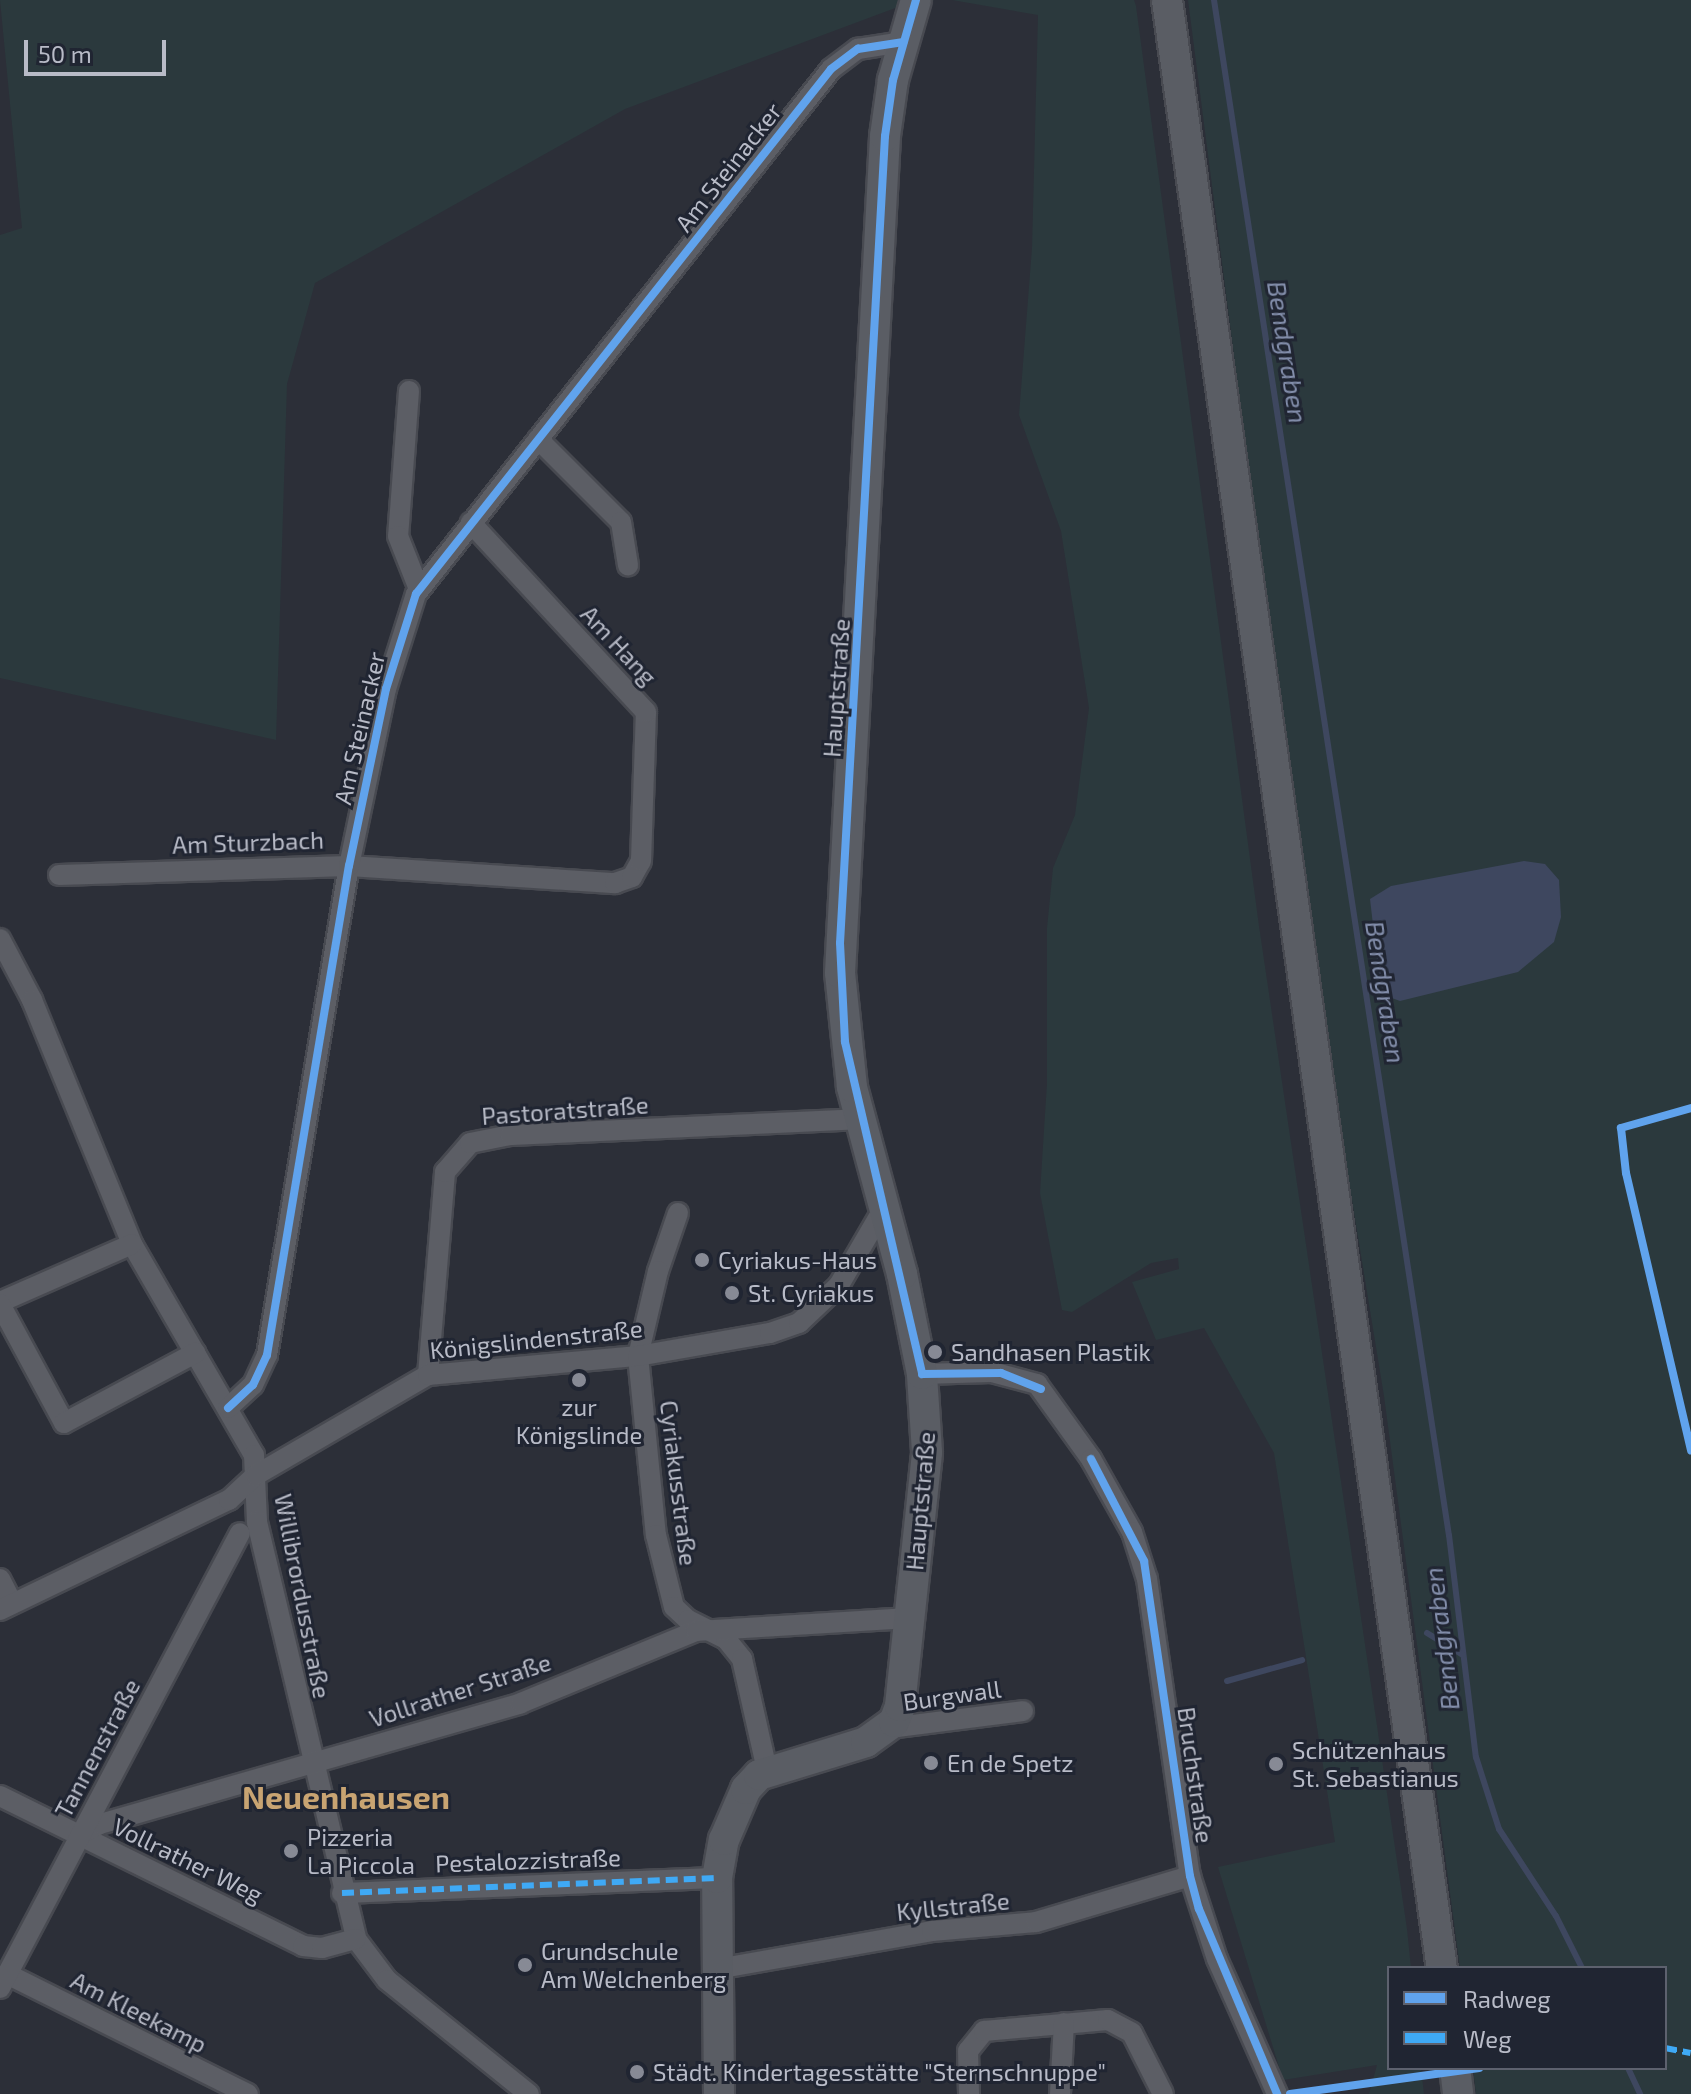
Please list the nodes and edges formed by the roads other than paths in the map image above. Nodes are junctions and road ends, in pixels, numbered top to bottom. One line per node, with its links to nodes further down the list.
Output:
1 (916, 0): 3 (street, Hauptstraße)
2 (1167, 0): 39 (street)
3 (903, 42): 5 (street, Am Steinacker); 13 (street, Hauptstraße)
4 (409, 391): 8 (street)
5 (538, 439): 6 (street, Am Steinacker); 7 (street)
6 (471, 523): 8 (street, Am Steinacker); 11 (street, Am Hang)
7 (628, 565)
8 (419, 589): 9 (street, Am Steinacker)
9 (349, 866): 10 (street, Am Sturzbach); 11 (street, Am Sturzbach); 22 (street, Am Steinacker)
10 (59, 875)
11 (630, 879)
12 (0, 939): 16 (street, Willibrordusstraße)
13 (859, 1119): 14 (street, Hauptstraße); 21 (street, Pastoratstraße)
14 (884, 1208): 19 (street, Königslindenstraße); 20 (street, Hauptstraße)
15 (678, 1213): 19 (street)
16 (132, 1244): 17 (street); 18 (street, Willibrordusstraße)
17 (0, 1303): 18 (street)
18 (195, 1353): 22 (street, Willibrordusstraße)
19 (638, 1356): 21 (street, Königslindenstraße); 28 (street, Cyriakusstraße)
20 (922, 1374): 27 (street, Hauptstraße); 35 (street, Bruchstraße)
21 (428, 1375): 23 (street, Königslindenstraße)
22 (228, 1408): 23 (street, Willibrordusstraße)
23 (256, 1475): 26 (street, Königslindenstraße); 31 (street, Willibrordusstraße)
24 (240, 1533): 34 (street, Tannenstraße)
25 (0, 1579): 26 (street)
26 (6, 1607)
27 (908, 1618): 28 (street, Vollrather Straße); 30 (street, Hauptstraße)
28 (707, 1629): 31 (street, Vollrather Straße); 32 (street, Cyriakusstraße)
29 (1023, 1711): 30 (street, Burgwall)
30 (889, 1728): 32 (street)
31 (312, 1764): 34 (street, Vollrather Straße); 37 (street, Willibrordusstraße)
32 (767, 1770): 36 (street)
33 (0, 1796): 34 (street, Vollrather Weg)
34 (80, 1835): 38 (street, Vollrather Weg); 41 (street, Tannenstraße)
35 (1190, 1876): 40 (street, Kyllstraße); 50 (street, Bruchstraße)
36 (717, 1878): 37 (street, Pestalozzistraße); 40 (street)
37 (342, 1893): 38 (street, Willibrordusstraße)
38 (356, 1939): 45 (street, Willibrordusstraße)
39 (1442, 1966)
40 (717, 1969): 46 (street)
41 (4, 1981): 44 (street, Am Kleekamp)
42 (1064, 2023): 47 (street); 48 (street); 49 (street)
43 (1455, 2070): 51 (street)
44 (248, 2094)
45 (529, 2094)
46 (719, 2094)
47 (969, 2094)
48 (1060, 2094)
49 (1163, 2094)
50 (1277, 2094)
51 (1458, 2094)

